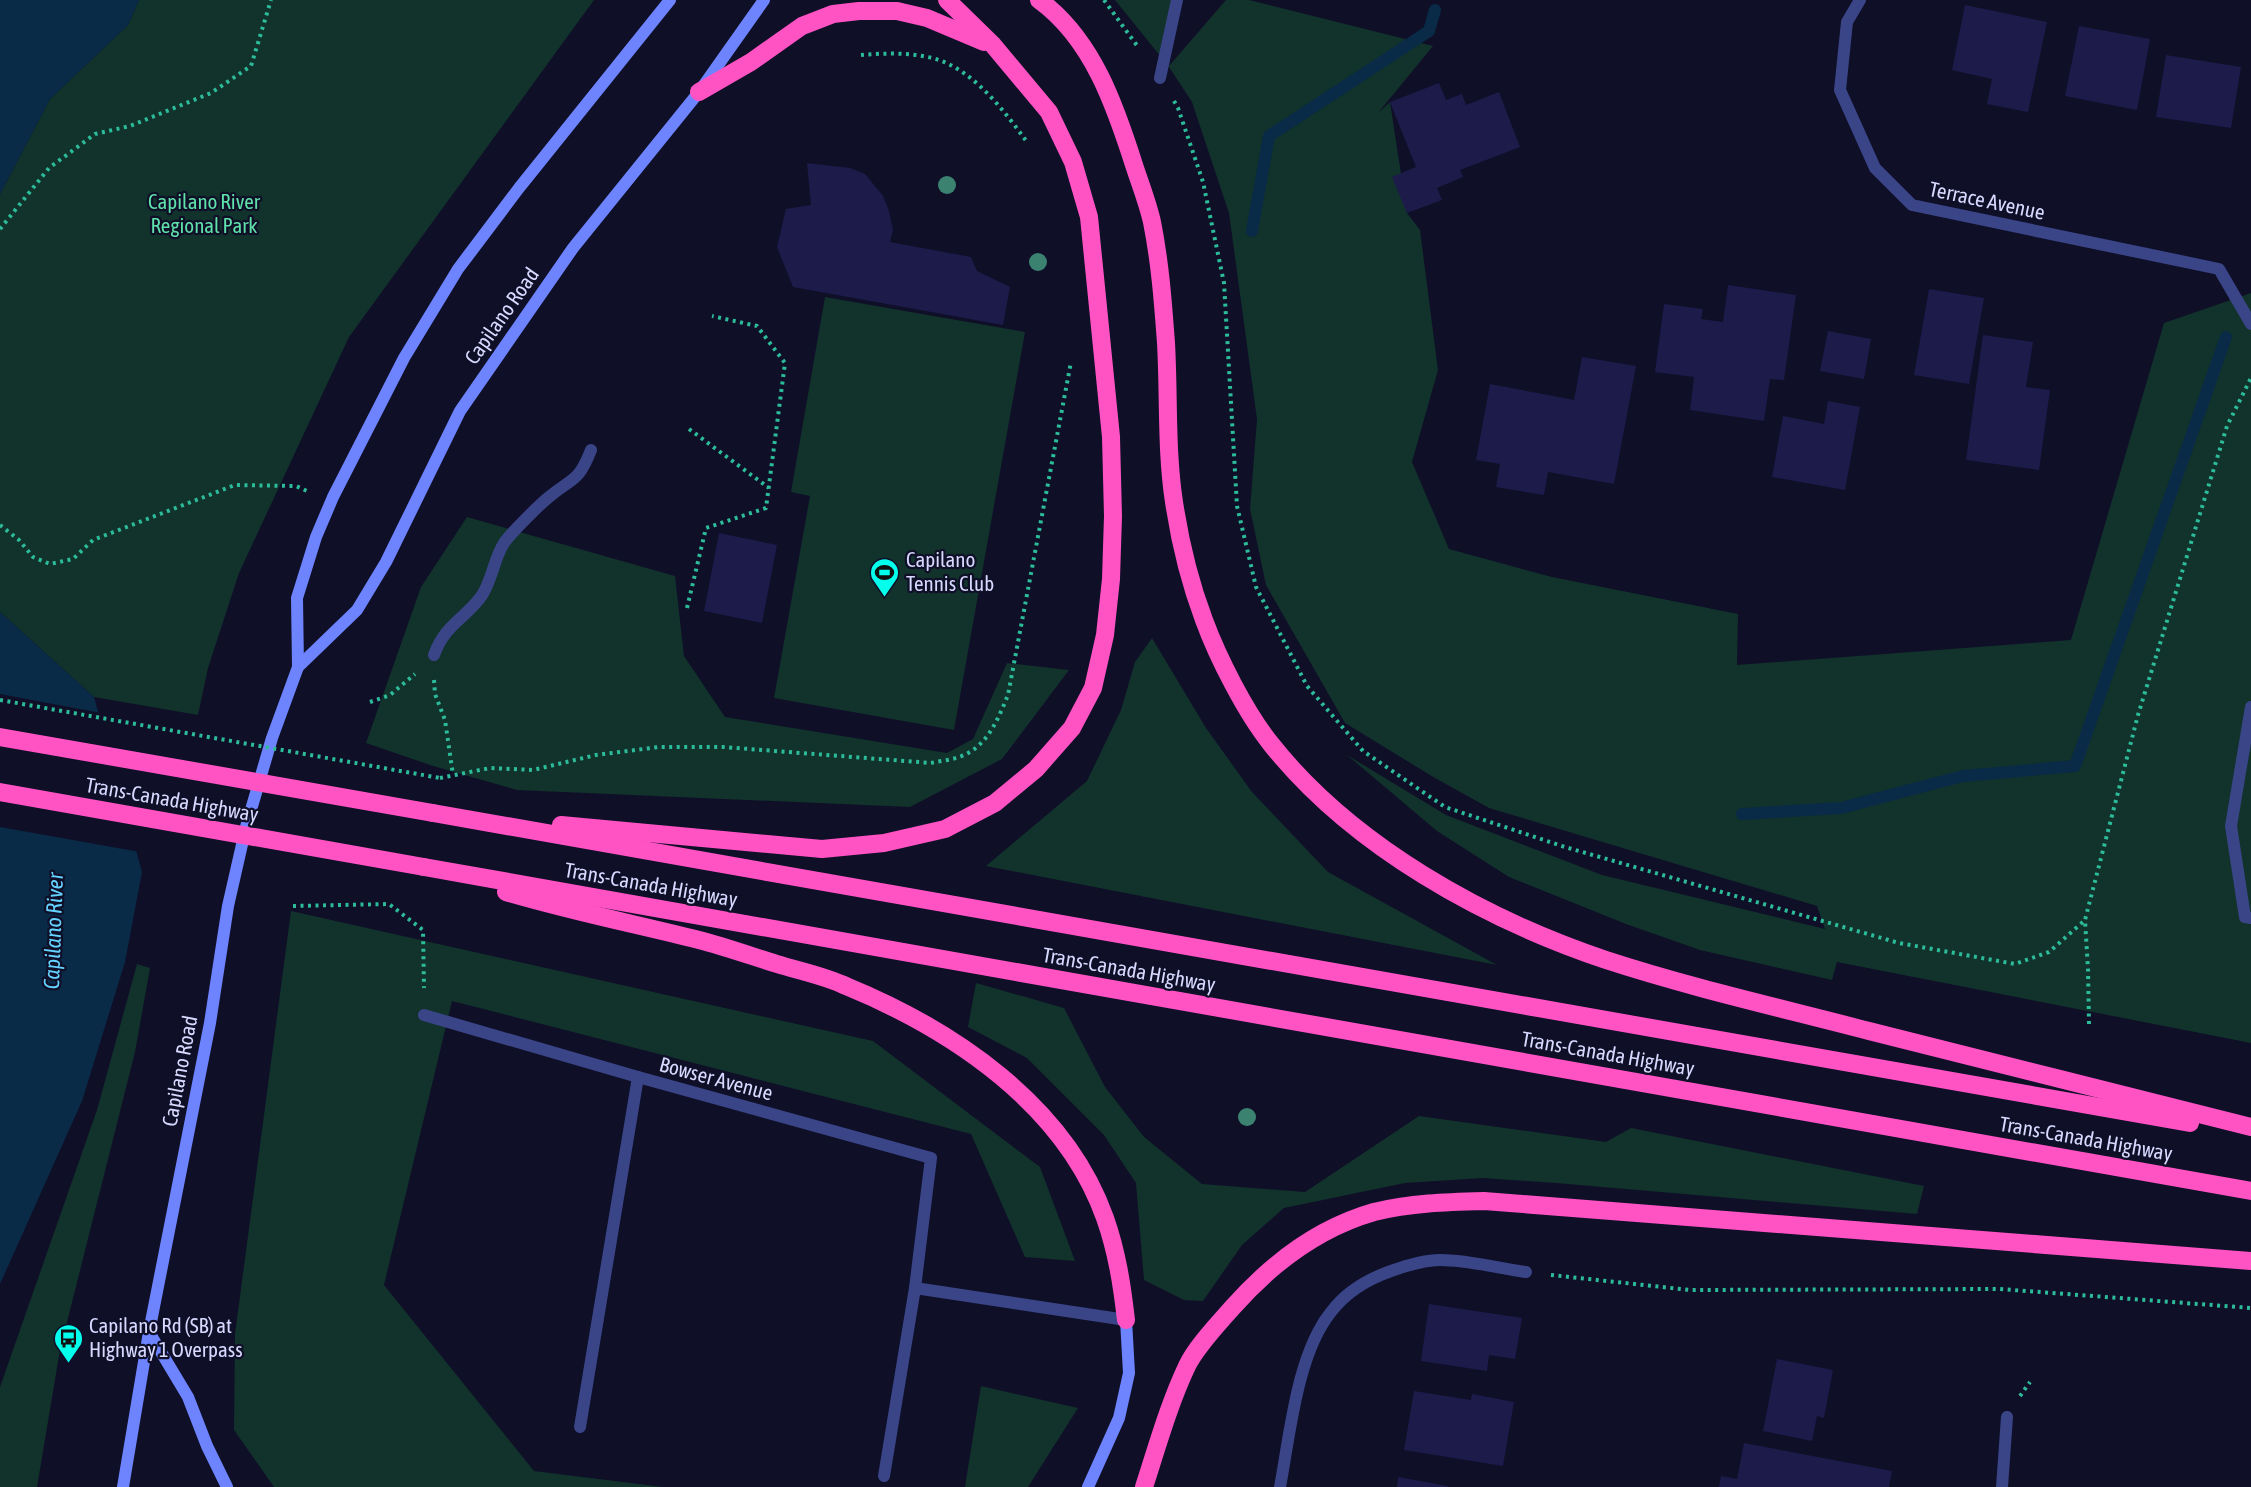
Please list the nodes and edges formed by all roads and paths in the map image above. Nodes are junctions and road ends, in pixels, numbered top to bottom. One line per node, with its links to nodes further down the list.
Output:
1 (271, 0): 14 (path)
2 (670, 0): 26 (main road, Capilano Road)
3 (764, 0): 12 (main road, Capilano Road)
4 (947, 0): 9 (highway)
5 (1104, 0): 11 (path)
6 (1177, 0): 11 (street)
7 (1860, 0): 16 (street, Terrace Avenue)
8 (1043, 2): 41 (highway)
9 (993, 45): 12 (highway); 33 (highway)
10 (861, 55): 13 (path)
11 (1160, 78): 37 (path)
12 (699, 92): 26 (main road, Capilano Road)
13 (1029, 146)
14 (0, 229)
15 (712, 316): 21 (path)
16 (2251, 324)
17 (1072, 356): 31 (path)
18 (2251, 378): 37 (path)
19 (689, 429): 21 (path)
20 (591, 450): 25 (street)
21 (769, 488): 24 (path)
22 (309, 491): 23 (path)
23 (0, 525)
24 (687, 608)
25 (434, 655): 28 (path); 31 (path)
26 (298, 667): 49 (main road, Capilano Road)
27 (0, 700): 31 (path, bridge)
28 (370, 702)
29 (2251, 708): 36 (street)
30 (0, 737): 33 (highway, Trans-Canada Highway, bridge)
31 (453, 776)
32 (0, 792): 34 (highway, Trans-Canada Highway, bridge)
33 (433, 813): 42 (highway, Trans-Canada Highway)
34 (424, 867): 43 (highway, Trans-Canada Highway); 48 (highway)
35 (292, 906): 38 (path)
36 (2251, 918)
37 (2085, 920): 39 (path)
38 (424, 1015): 40 (street)
39 (2089, 1024)
40 (638, 1077): 46 (street, Bowser Avenue); 51 (street, Bowser Avenue)
41 (2251, 1127)
42 (2251, 1134)
43 (2251, 1191)
44 (2251, 1261): 56 (highway)
45 (1526, 1272): 47 (path); 57 (street)
46 (915, 1288): 48 (street); 52 (street, Bowser Avenue)
47 (2251, 1308)
48 (1126, 1320): 55 (main road)
49 (149, 1332): 53 (main road, Capilano Road); 54 (main road)
50 (2007, 1417): 58 (street)
51 (580, 1427)
52 (884, 1476)
53 (123, 1487)
54 (228, 1487)
55 (1088, 1487)
56 (1144, 1487)
57 (1281, 1487)
58 (2002, 1487)

